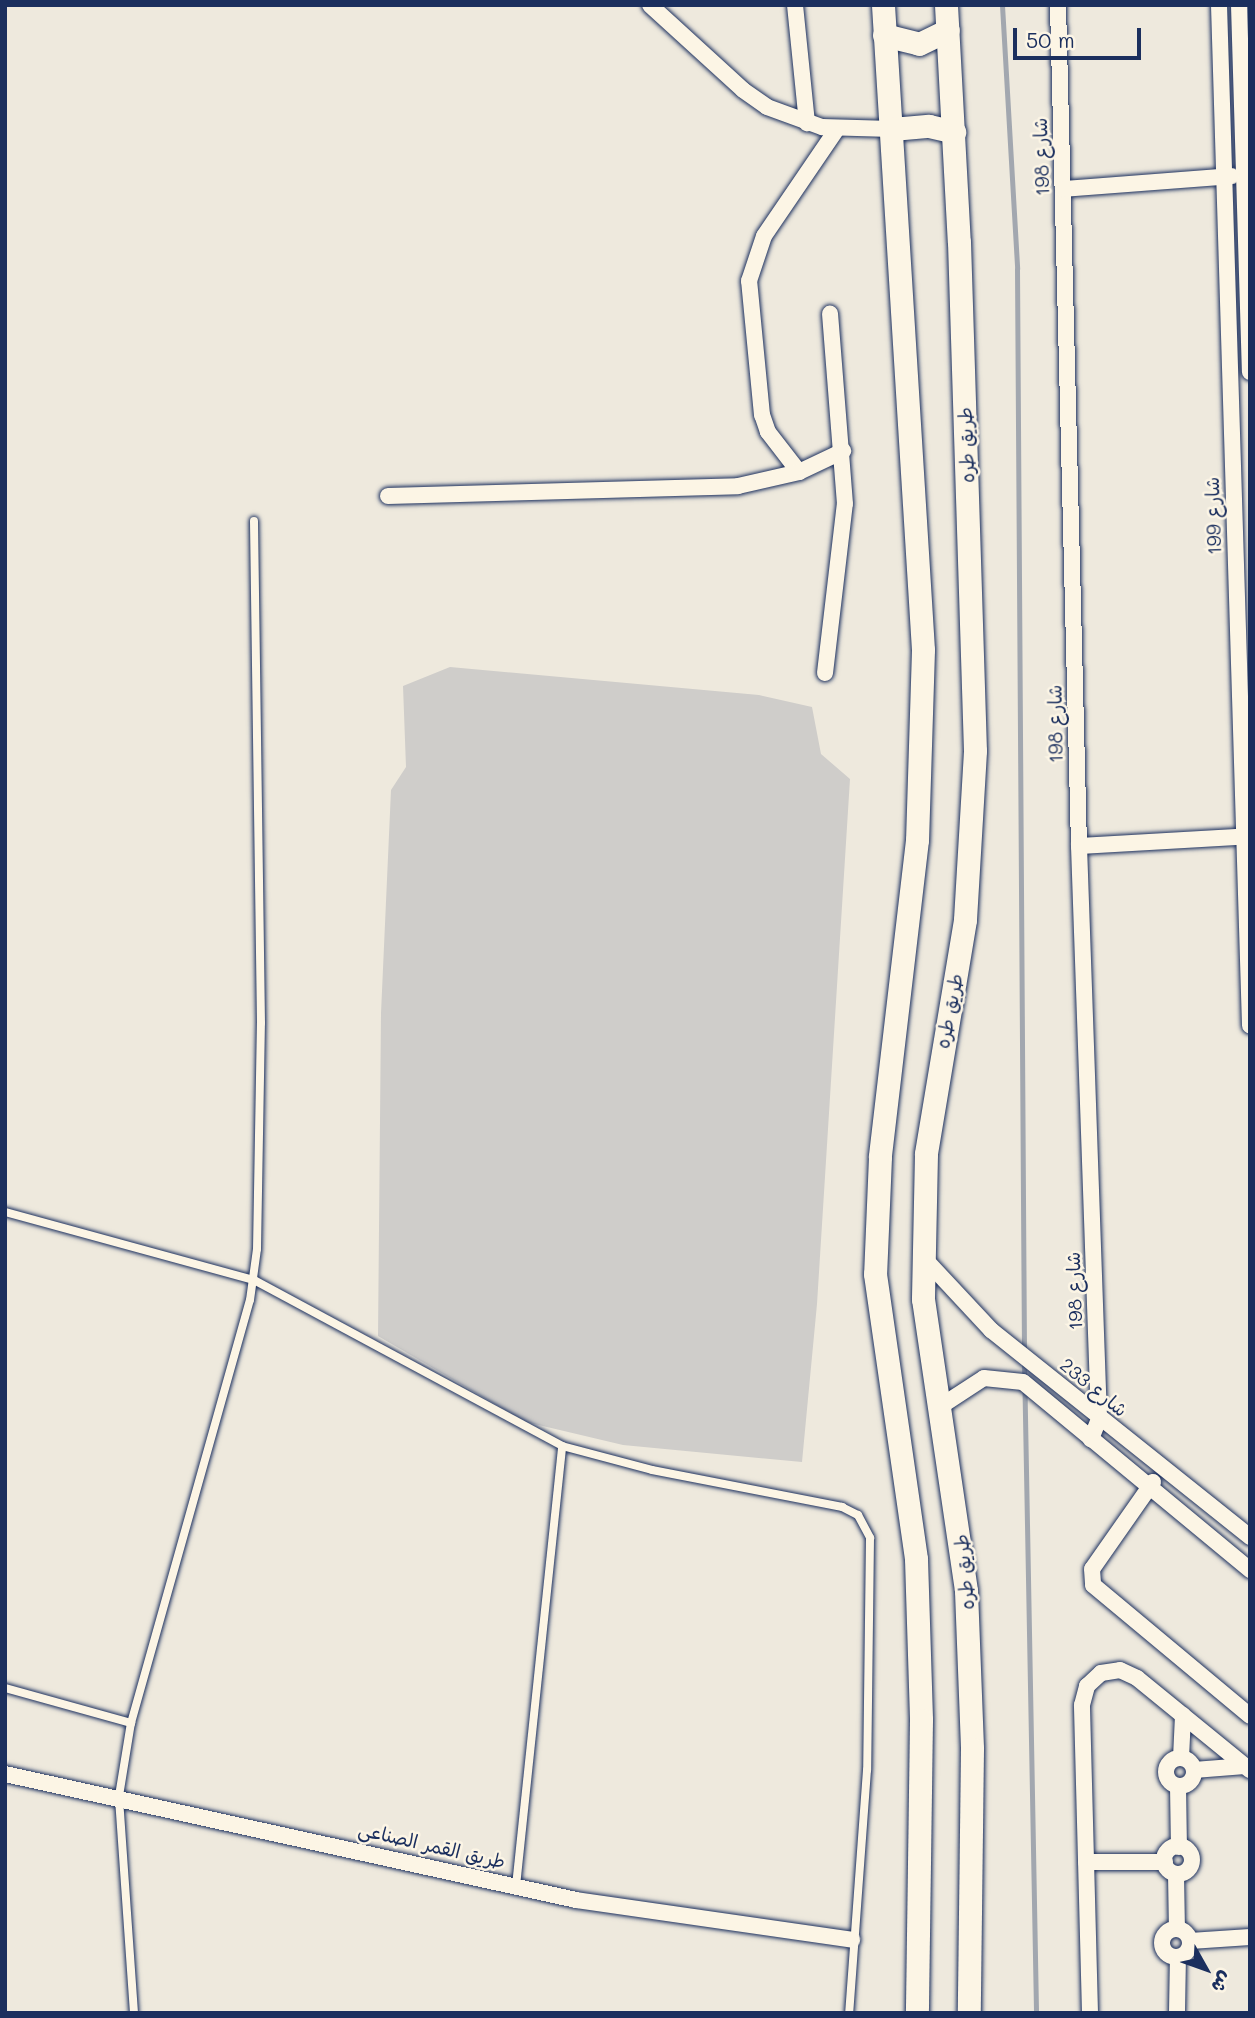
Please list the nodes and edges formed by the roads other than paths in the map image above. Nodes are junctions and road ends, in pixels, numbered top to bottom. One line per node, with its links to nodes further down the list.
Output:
1 (650, 5): 10 (street)
2 (794, 5): 10 (street)
3 (883, 5): 9 (main road)
4 (946, 5): 8 (main road, طريق طره)
5 (1058, 5): 16 (street, شارع 198)
6 (1219, 5): 15 (street, شارع 199)
7 (1239, 5): 14 (street)
8 (948, 30): 9 (main road); 13 (main road, طريق طره)
9 (884, 35): 12 (main road)
10 (807, 123): 11 (street)
11 (837, 129): 12 (street); 20 (street)
12 (892, 129): 13 (main road); 60 (main road)
13 (954, 132): 28 (main road, طريق طره)
14 (1244, 176): 15 (street); 18 (street)
15 (1224, 177): 16 (street); 24 (street, شارع 199)
16 (1063, 189): 25 (street, شارع 198)
17 (830, 314): 19 (street)
18 (1250, 372)
19 (843, 451): 20 (street); 23 (street)
20 (799, 472): 21 (street)
21 (388, 496)
22 (254, 521): 29 (lane)
23 (825, 673)
24 (1247, 836): 25 (street); 26 (street, شارع 199)
25 (1079, 846): 31 (street, شارع 198)
26 (1250, 1026)
27 (5, 1212): 29 (lane)
28 (923, 1257): 30 (main road, طريق طره); 31 (street, شارع 233)
29 (254, 1280): 33 (lane); 41 (lane)
30 (941, 1406): 32 (street, شارع 233); 61 (main road, طريق طره)
31 (1099, 1419): 32 (street, شارع 198); 34 (street, شارع 233)
32 (1091, 1439): 35 (street, شارع 233)
33 (562, 1446): 51 (lane); 54 (lane)
34 (1163, 1468): 35 (street); 36 (street, شارع 233)
35 (1149, 1489): 37 (street, شارع 233); 40 (street)
36 (1250, 1537)
37 (1250, 1570)
38 (5, 1688): 41 (lane)
39 (1183, 1716): 42 (street); 43 (street); 49 (street)
40 (1250, 1716)
41 (131, 1723): 47 (lane)
42 (1181, 1758): 44 (street); 46 (street)
43 (1247, 1768): 44 (street)
44 (1194, 1770): 46 (street)
45 (5, 1774): 47 (street, طريق القمر الصناعى)
46 (1178, 1786): 48 (street)
47 (119, 1796): 51 (street, طريق القمر الصناعى); 58 (lane)
48 (1179, 1847): 50 (street); 50 (street)
49 (1086, 1861): 50 (street); 62 (street)
50 (1170, 1868): 52 (street)
51 (516, 1886): 54 (street, طريق القمر الصناعى)
52 (1177, 1930): 55 (street); 56 (street)
53 (1250, 1937): 55 (street)
54 (852, 1940): 59 (lane)
55 (1190, 1941): 56 (street)
56 (1178, 1957): 57 (street)
57 (1177, 2012)
58 (134, 2013)
59 (849, 2013)
60 (917, 2013)
61 (969, 2013)
62 (1090, 2013)

